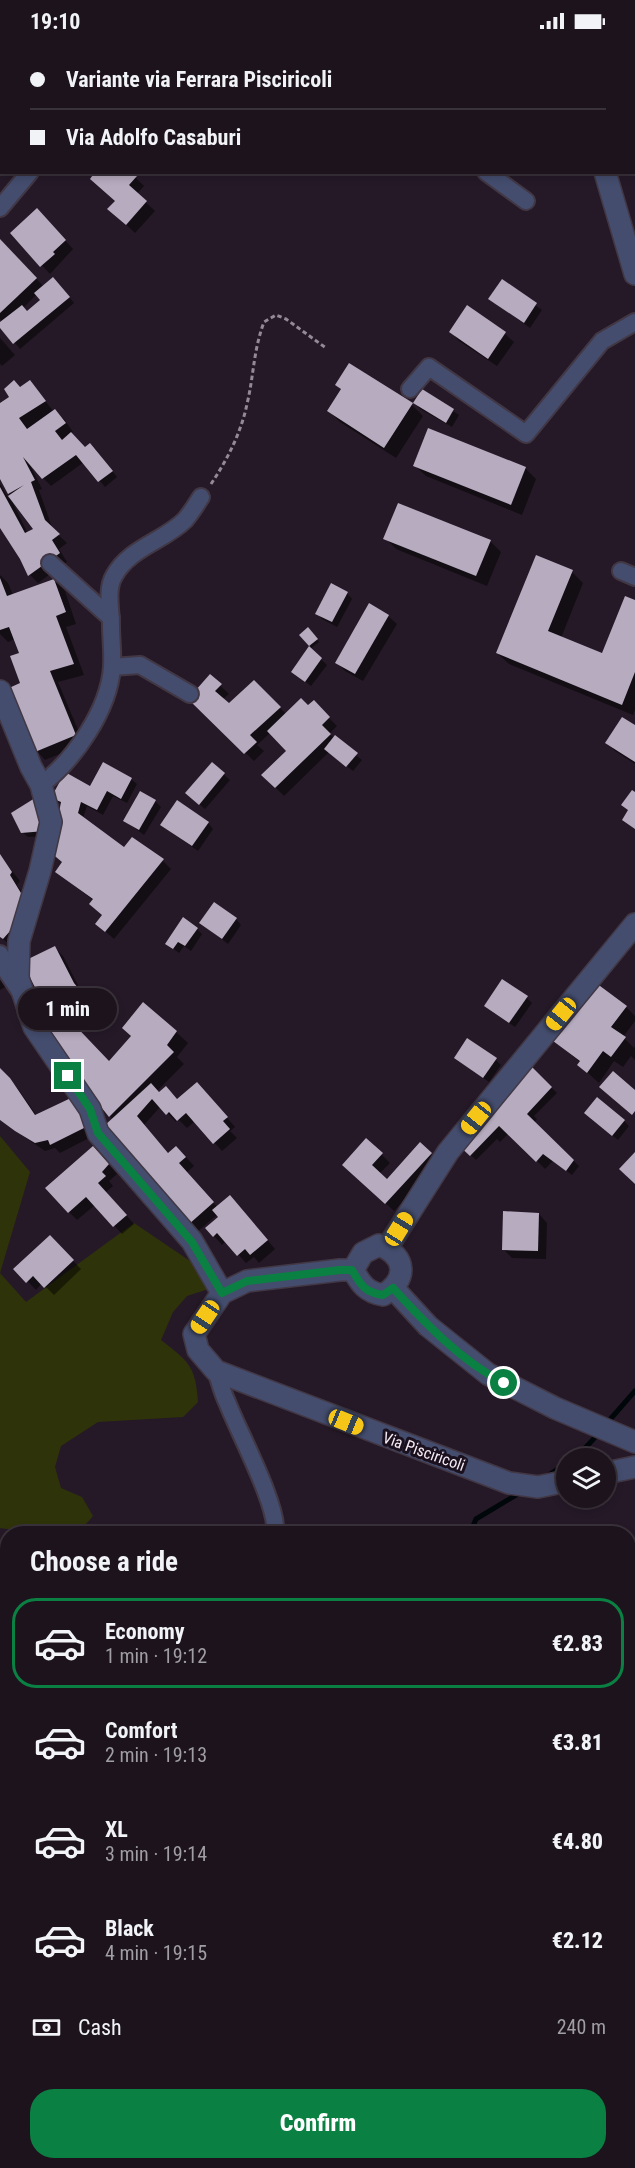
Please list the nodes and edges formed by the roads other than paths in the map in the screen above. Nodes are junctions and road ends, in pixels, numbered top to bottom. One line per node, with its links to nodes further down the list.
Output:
1 (28, 174): 5 (street)
2 (489, 174): 4 (street)
3 (606, 174): 6 (street)
4 (526, 201)
5 (0, 208)
6 (635, 274)
7 (635, 322): 8 (street)
8 (410, 389)
9 (201, 498): 11 (street)
10 (51, 563): 11 (street)
11 (111, 618): 12 (street)
12 (112, 667): 14 (street); 15 (street)
13 (0, 691): 15 (street)
14 (190, 694)
15 (41, 785): 18 (street)
16 (635, 924): 19 (street)
17 (0, 954): 18 (street)
18 (26, 1001): 22 (street)
19 (387, 1248): 20 (street); 21 (street)
20 (352, 1270): 21 (street); 22 (street)
21 (393, 1288): 24 (street)
22 (222, 1293): 23 (street)
23 (216, 1371): 27 (street, Via Pisciricoli); 28 (street)
24 (633, 1441)
25 (635, 1467): 26 (street)
26 (616, 1471)
27 (556, 1483)
28 (276, 1526)

